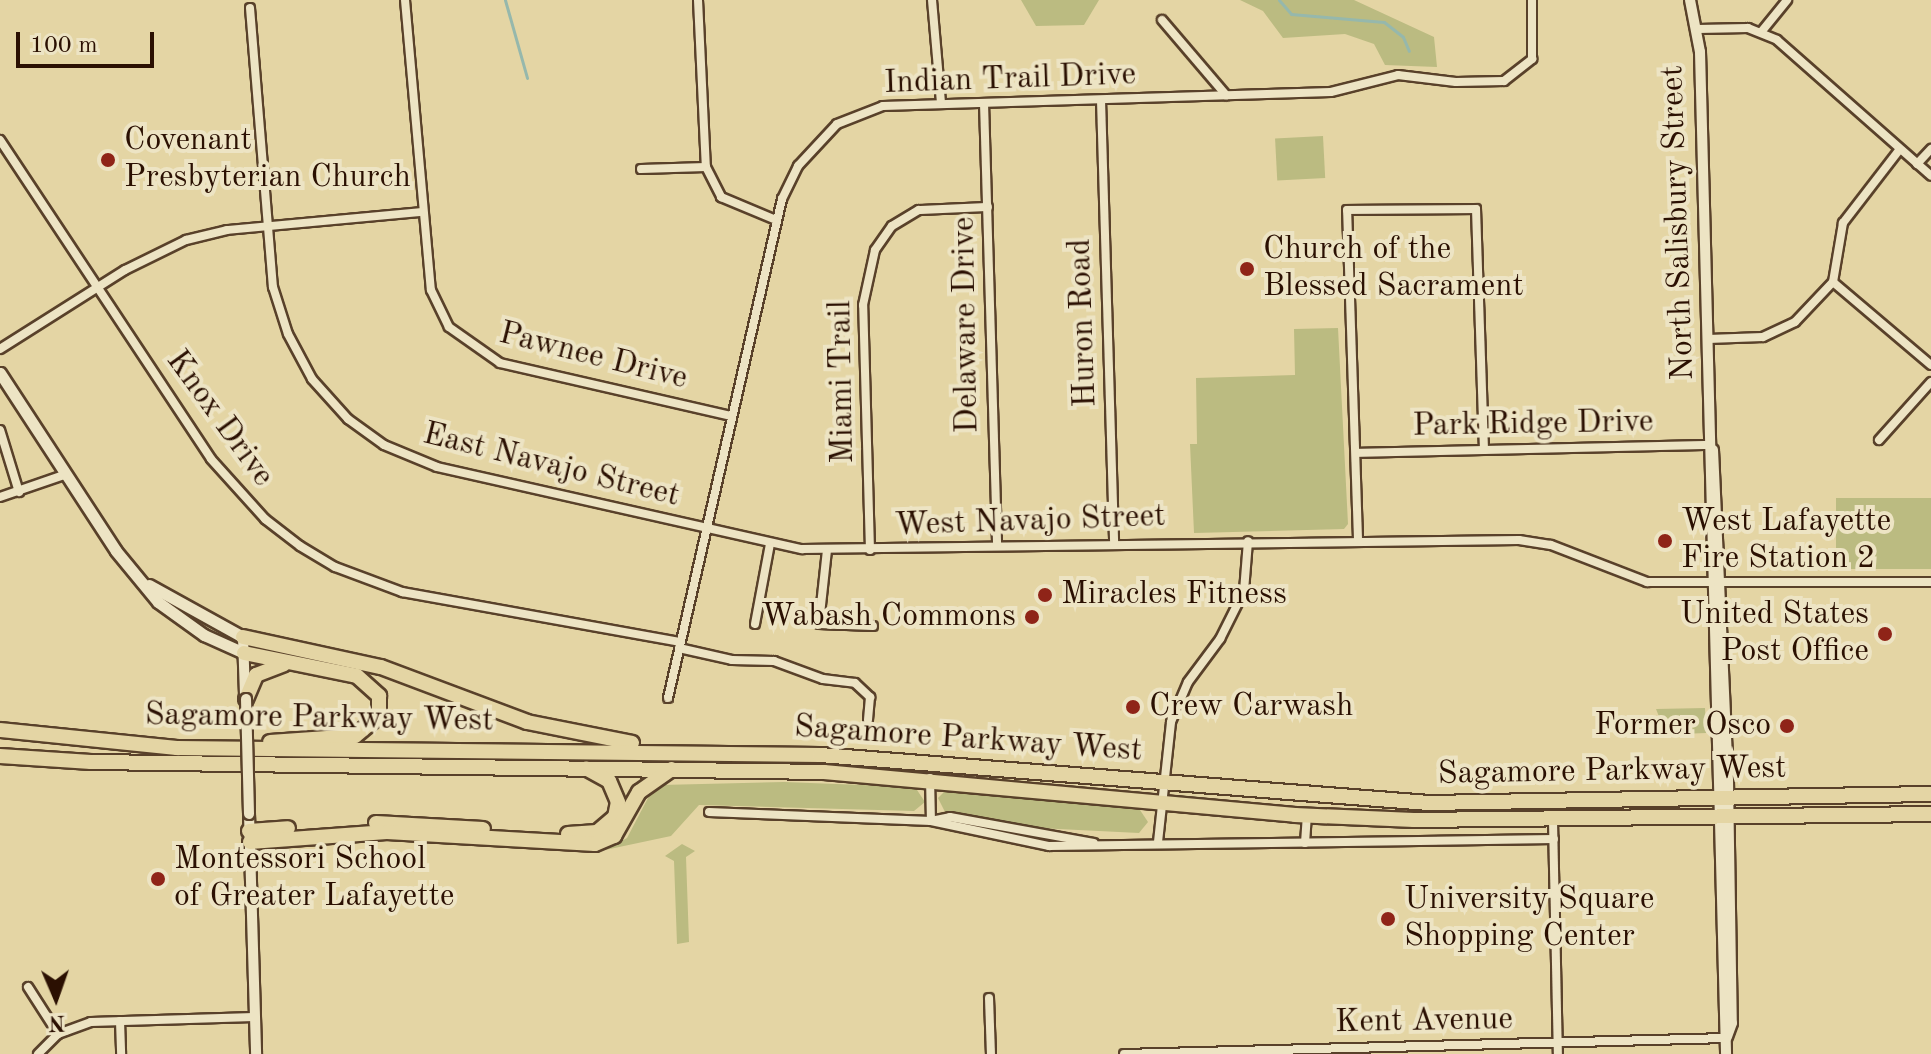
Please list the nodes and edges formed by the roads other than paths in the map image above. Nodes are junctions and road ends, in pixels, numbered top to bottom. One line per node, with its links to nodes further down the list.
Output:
1 (405, 0): 23 (street, Pawnee Drive)
2 (698, 0): 19 (street)
3 (932, 0): 13 (street)
4 (1532, 0): 11 (street, Indian Trail Drive)
5 (1690, 0): 9 (street, North Salisbury Street)
6 (1787, 0): 10 (street)
7 (250, 8): 25 (street, East Navajo Street)
8 (1162, 20): 11 (street)
9 (1698, 29): 10 (street); 28 (street, North Salisbury Street)
10 (1762, 31): 16 (street)
11 (1226, 95): 12 (street, Indian Trail Drive)
12 (1101, 100): 14 (street, Indian Trail Drive); 46 (street, Huron Road)
13 (941, 103): 14 (street, Indian Trail Drive); 24 (street, Indian Trail Drive)
14 (984, 103): 22 (street, Delaware Drive)
15 (0, 140): 27 (street, Knox Drive)
16 (1900, 149): 18 (street); 26 (street)
17 (1931, 149): 18 (street)
18 (1917, 164): 21 (street)
19 (706, 167): 20 (street); 24 (street)
20 (641, 169)
21 (1931, 176)
22 (988, 207): 47 (street, Delaware Drive); 49 (street, Miami Trail)
23 (421, 212): 25 (street); 33 (street, Pawnee Drive)
24 (776, 220): 33 (street, Indian Trail Drive)
25 (268, 226): 27 (street); 42 (street, East Navajo Street)
26 (1833, 282): 28 (street); 30 (street)
27 (98, 288): 29 (street); 55 (street, Knox Drive)
28 (1708, 339): 36 (street, North Salisbury Street)
29 (0, 349)
30 (1931, 365)
31 (0, 373): 39 (main road)
32 (1931, 382): 35 (street)
33 (731, 416): 42 (street, Indian Trail Drive)
34 (0, 430): 40 (street)
35 (1879, 440)
36 (1711, 445): 37 (street, Park Ridge Drive); 50 (street, North Salisbury Street)
37 (1484, 450): 38 (street, Park Ridge Drive); 38 (street)
38 (1356, 453): 43 (street)
39 (64, 475): 40 (street); 54 (main road)
40 (19, 492): 41 (street)
41 (0, 497)
42 (706, 529): 45 (street, West Navajo Street); 55 (street, Indian Trail Drive)
43 (1358, 539): 44 (street, West Navajo Street); 50 (street, West Navajo Street)
44 (1248, 541): 46 (street, West Navajo Street); 67 (street)
45 (770, 544): 48 (street, West Navajo Street); 52 (street)
46 (1114, 544): 47 (street, West Navajo Street)
47 (997, 546): 49 (street, West Navajo Street)
48 (827, 550): 49 (street, West Navajo Street); 53 (street)
49 (870, 550)
50 (1717, 581): 51 (street); 69 (street, North Salisbury Street)
51 (1931, 582)
52 (755, 624)
53 (873, 626)
54 (243, 645): 56 (highway); 58 (street); 62 (highway)
55 (679, 645): 57 (street, Indian Trail Drive); 59 (street, Knox Drive)
56 (292, 663): 58 (highway); 61 (highway)
57 (668, 698)
58 (246, 699): 77 (street, bridge)
59 (868, 720)
60 (0, 730): 61 (highway, Sagamore Parkway West)
61 (234, 749): 62 (highway, Sagamore Parkway West)
62 (672, 751): 67 (highway, Sagamore Parkway West)
63 (0, 756): 64 (highway, Sagamore Parkway West)
64 (582, 766): 65 (highway, Sagamore Parkway West); 77 (highway)
65 (673, 769): 66 (highway, Sagamore Parkway West); 77 (highway)
66 (930, 778): 70 (highway, Sagamore Parkway West); 75 (street)
67 (1162, 784): 69 (highway, Sagamore Parkway West); 70 (street)
68 (1931, 794): 69 (highway, Sagamore Parkway West)
69 (1723, 800): 74 (street, North Salisbury Street)
70 (1161, 802): 73 (highway, Sagamore Parkway West); 79 (street)
71 (709, 812): 75 (street)
72 (1931, 814): 74 (highway, Sagamore Parkway West)
73 (1307, 815): 76 (highway, Sagamore Parkway West); 80 (street)
74 (1723, 818): 76 (highway, Sagamore Parkway West); 86 (street, North Salisbury Street)
75 (931, 821): 79 (street)
76 (1553, 821): 78 (street)
77 (249, 837): 83 (street)
78 (1554, 839): 80 (street); 87 (street)
79 (1158, 842): 80 (street)
80 (1305, 843)
81 (28, 987): 85 (street)
82 (989, 998): 91 (street)
83 (254, 1017): 84 (street); 90 (street)
84 (120, 1021): 85 (street); 89 (street)
85 (58, 1034): 88 (street)
86 (1726, 1038): 87 (street, Kent Avenue); 94 (street, North Salisbury Street)
87 (1558, 1043): 92 (street, Kent Avenue); 93 (street)
88 (38, 1054)
89 (121, 1054)
90 (256, 1054)
91 (991, 1054)
92 (1124, 1054)
93 (1558, 1054)
94 (1726, 1054)

